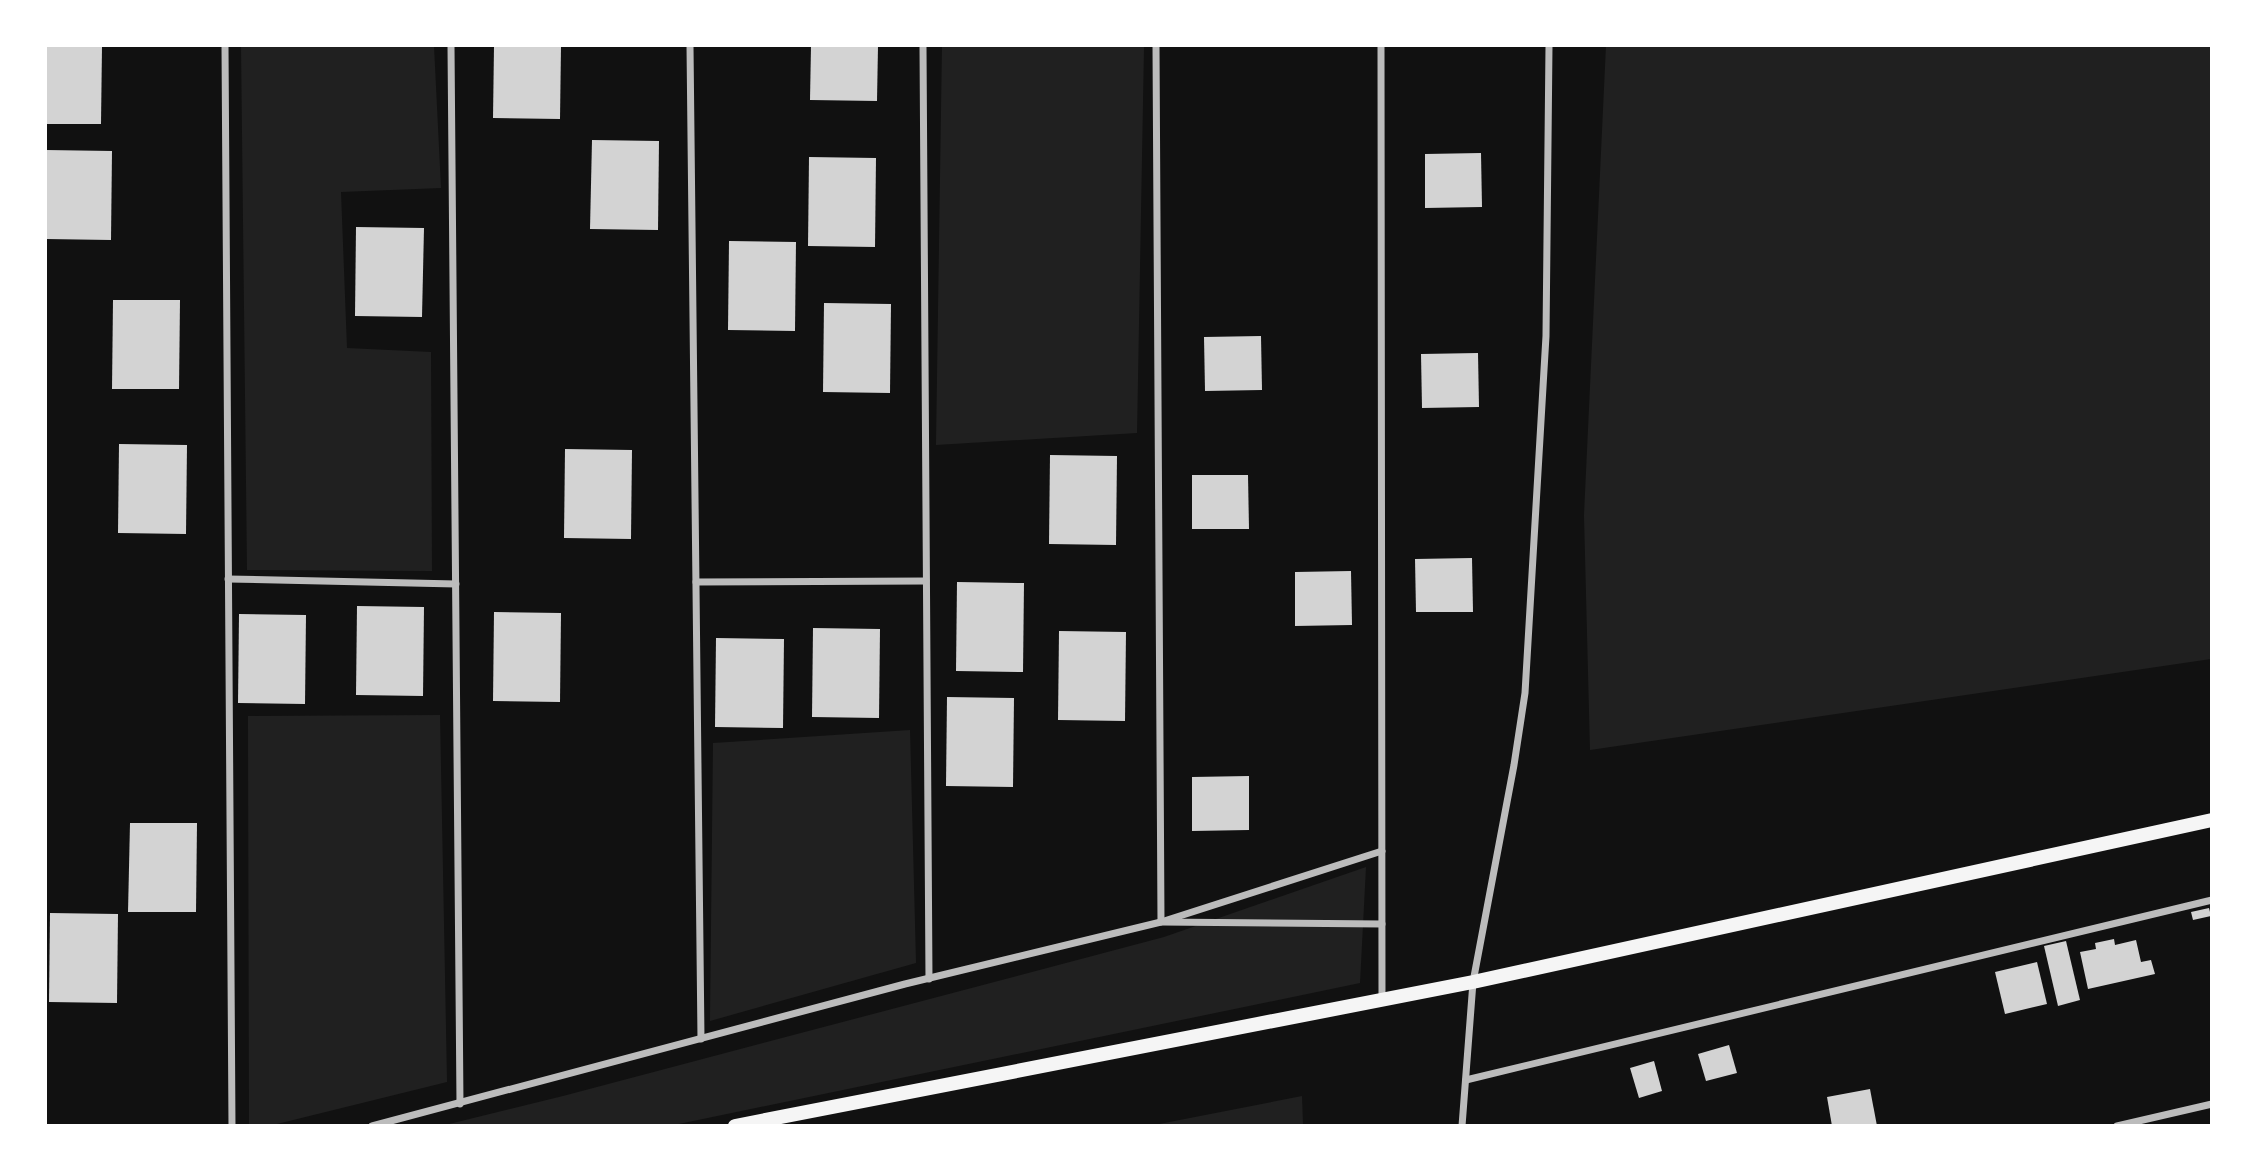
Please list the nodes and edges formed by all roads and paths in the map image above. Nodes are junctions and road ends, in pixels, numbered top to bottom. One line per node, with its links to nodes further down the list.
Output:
1 (225, 46): 8 (street)
2 (451, 46): 11 (street)
3 (690, 46): 10 (street)
4 (923, 46): 9 (street)
5 (1156, 46): 15 (street)
6 (1381, 46): 13 (street)
7 (1549, 46): 18 (street)
8 (228, 579): 11 (street); 24 (street)
9 (926, 581): 10 (street); 17 (street)
10 (696, 582): 20 (street)
11 (456, 584): 22 (street)
12 (2211, 820): 18 (main road)
13 (1382, 850): 15 (street); 16 (street)
14 (2211, 900): 21 (street)
15 (1160, 922): 16 (street); 17 (street)
16 (1382, 924): 19 (street)
17 (929, 979): 20 (street)
18 (1473, 982): 19 (main road); 21 (street)
19 (1382, 1000): 26 (main road)
20 (701, 1039): 22 (street)
21 (1466, 1080): 27 (street)
22 (460, 1104): 25 (street)
23 (2211, 1104): 28 (street)
24 (232, 1125)
25 (372, 1125)
26 (736, 1125)
27 (1462, 1125)
28 (2117, 1125)

